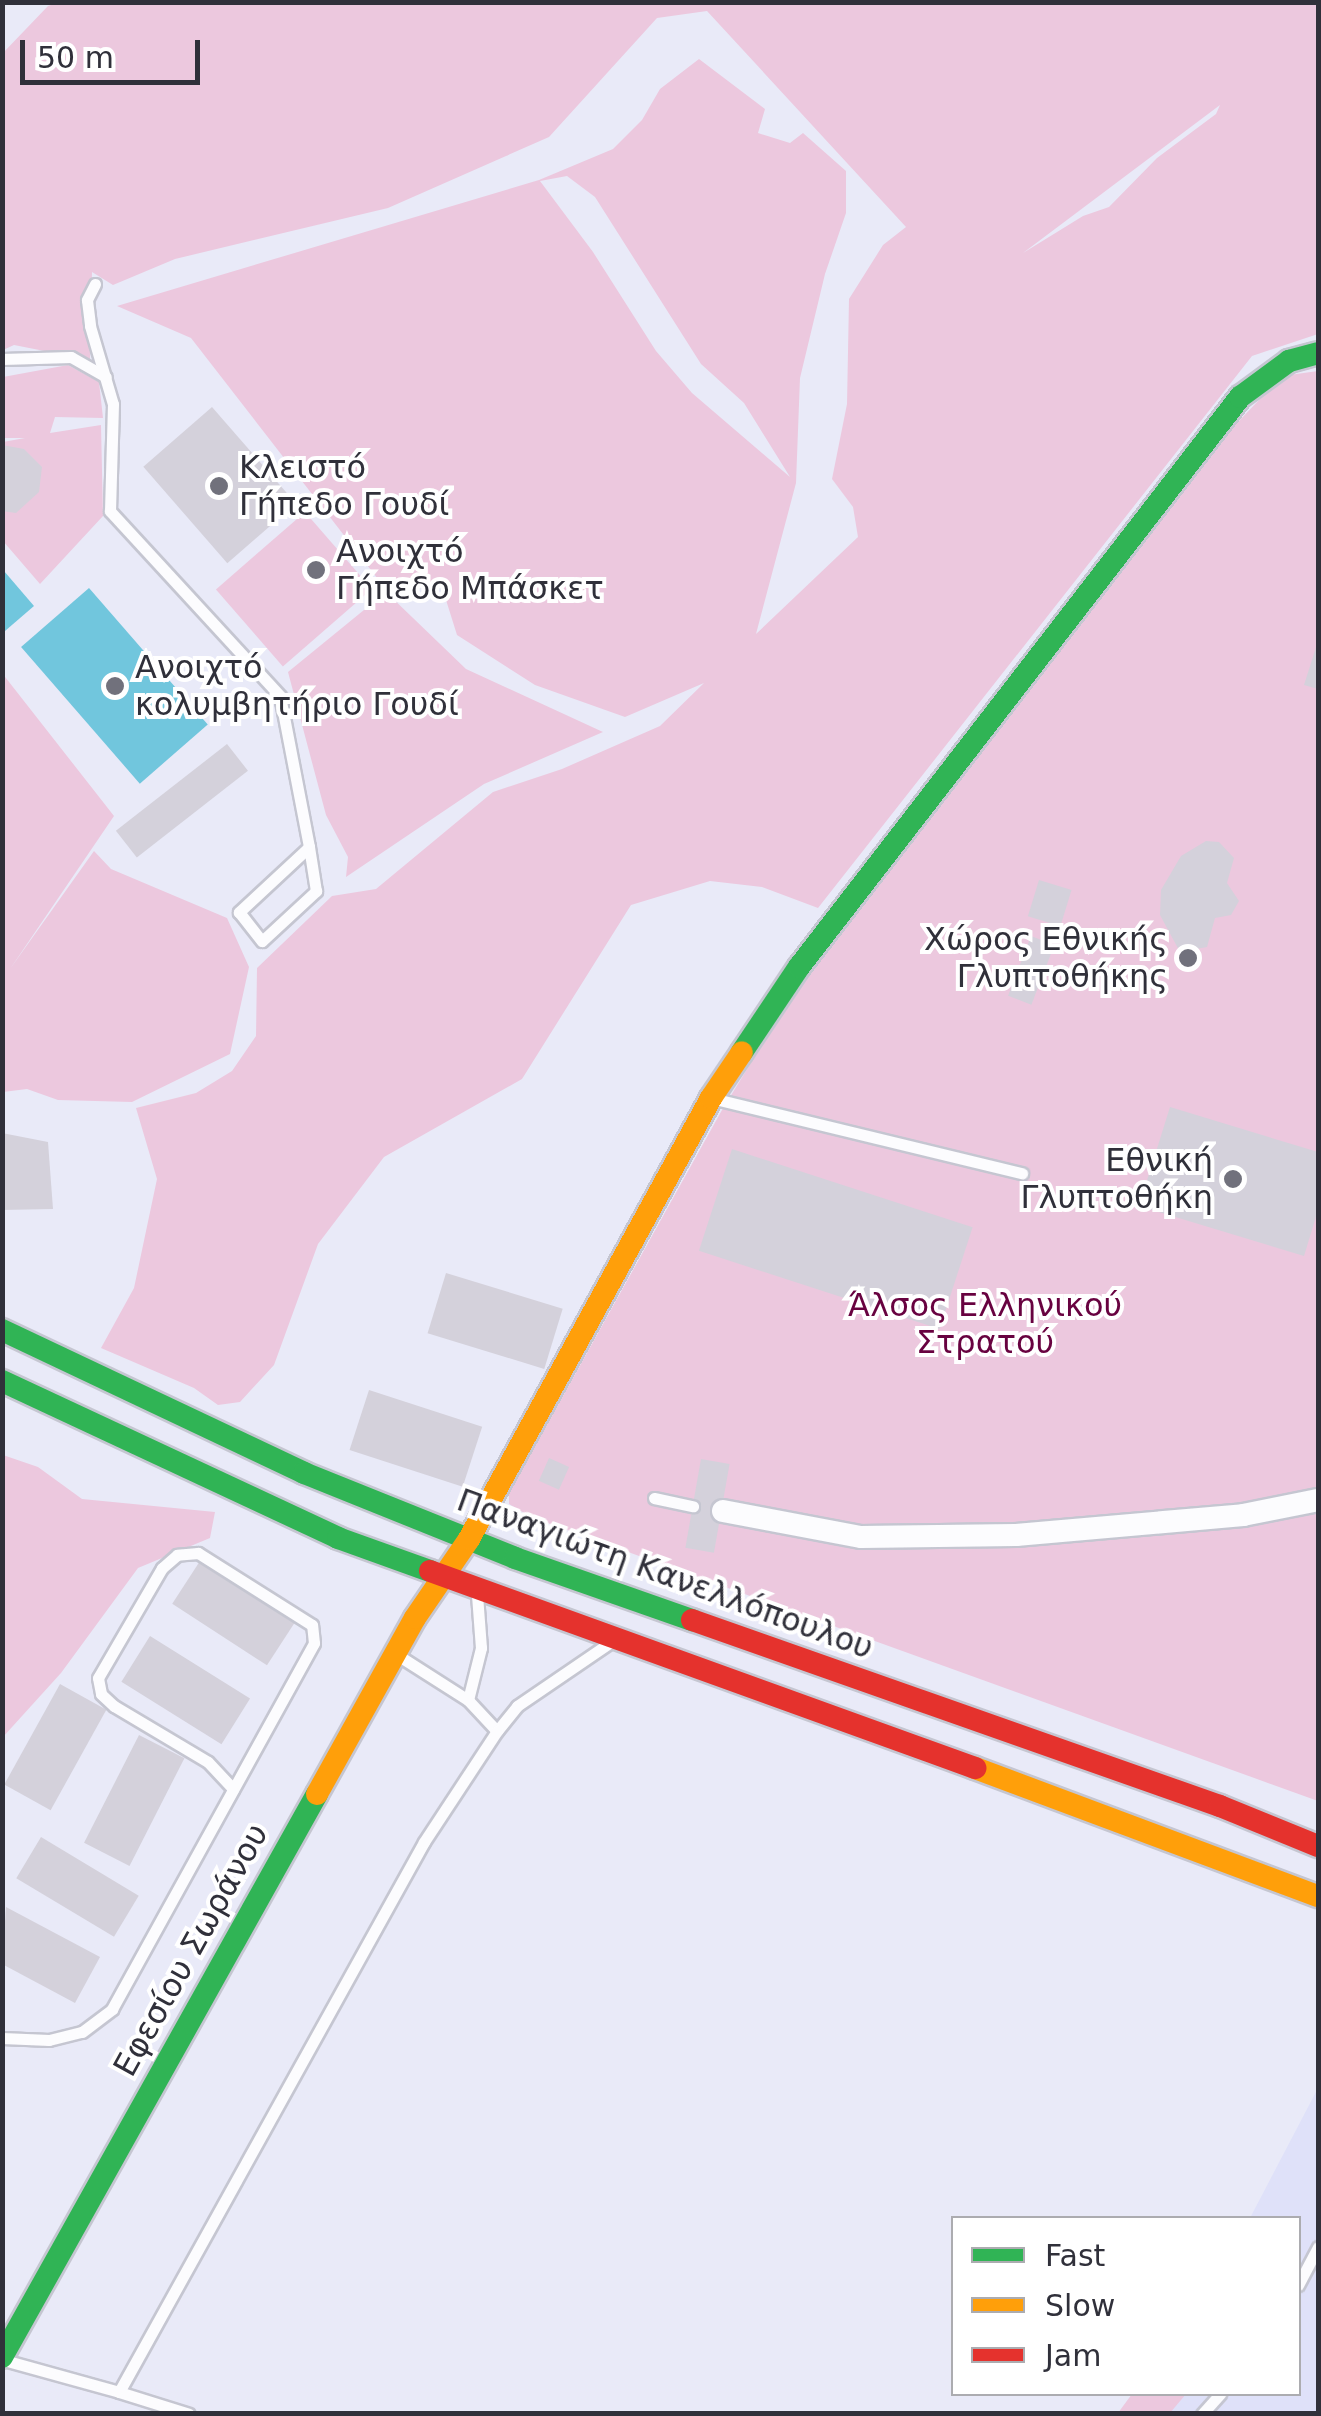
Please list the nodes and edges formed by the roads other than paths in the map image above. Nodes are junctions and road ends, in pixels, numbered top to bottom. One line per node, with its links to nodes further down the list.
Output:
1 (95, 284): 4 (lane)
2 (1318, 354): 6 (main road, Εφεσίου Σωράνου)
3 (2, 359): 4 (lane)
4 (106, 376): 5 (lane)
5 (310, 847): 5 (lane)
6 (711, 1098): 7 (lane); 14 (main road, Εφεσίου Σωράνου)
7 (1022, 1173)
8 (2, 1330): 14 (main road, Παναγιώτη Κανελλόπουλου)
9 (2, 1381): 15 (main road)
10 (654, 1498): 12 (lane)
11 (1318, 1500): 13 (street)
12 (693, 1506)
13 (722, 1511)
14 (469, 1539): 15 (main road, Εφεσίου Σωράνου); 22 (main road, Παναγιώτη Κανελλόπουλου)
15 (443, 1578): 16 (main road); 18 (main road, Εφεσίου Σωράνου)
16 (477, 1590): 17 (main road); 19 (lane)
17 (614, 1640): 20 (lane); 23 (main road)
18 (395, 1654): 19 (lane); 27 (main road, Εφεσίου Σωράνου)
19 (468, 1700): 20 (lane)
20 (497, 1731): 28 (lane)
21 (233, 1790): 21 (lane); 24 (lane)
22 (1318, 1846)
23 (1318, 1896)
24 (2, 2038)
25 (1318, 2248): 26 (lane)
26 (1301, 2279)
27 (4, 2351): 28 (lane)
28 (119, 2392): 29 (lane)
29 (189, 2414)

